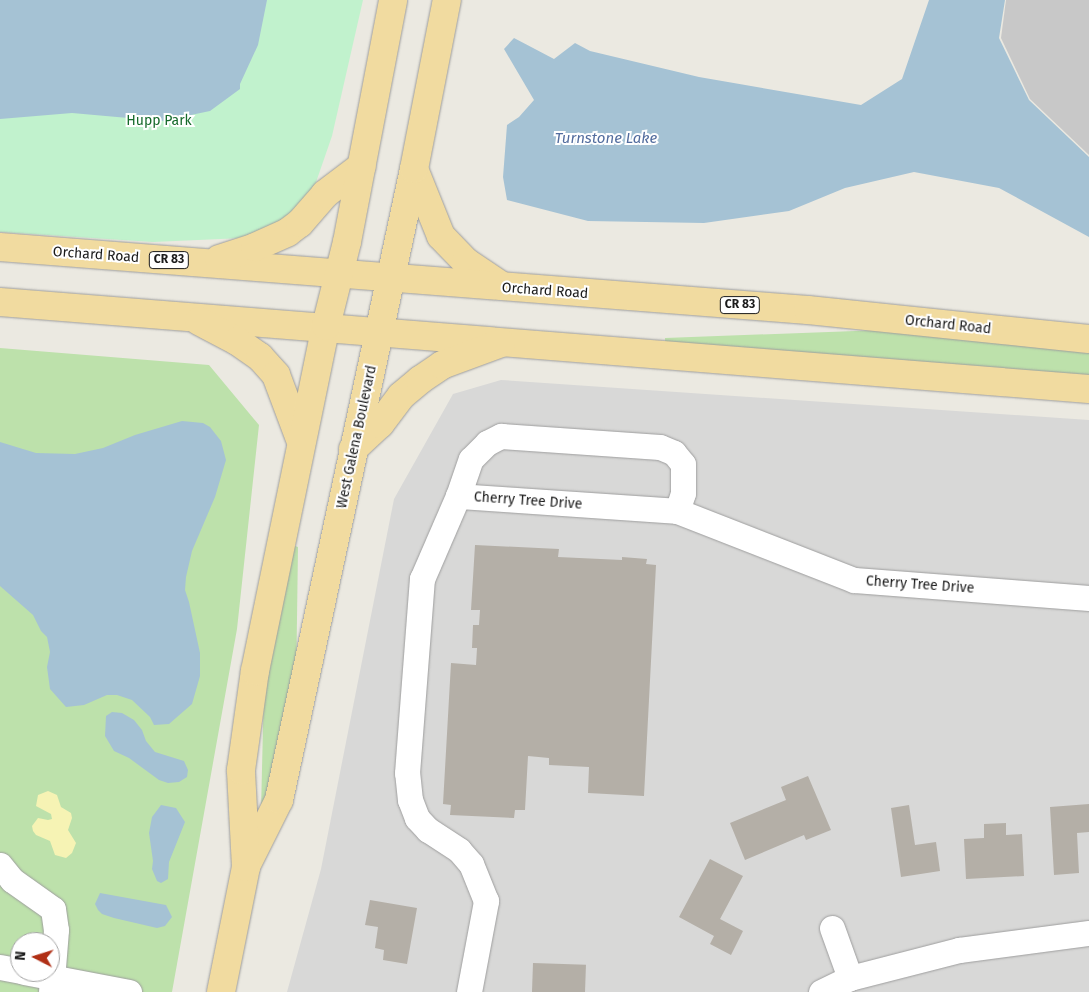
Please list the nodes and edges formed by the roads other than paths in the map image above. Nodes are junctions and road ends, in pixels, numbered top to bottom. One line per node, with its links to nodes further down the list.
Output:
1 (393, 0): 3 (main road, West Galena Boulevard)
2 (447, 0): 4 (main road, West Galena Boulevard)
3 (362, 166): 6 (main road); 7 (main road, West Galena Boulevard)
4 (414, 169): 8 (main road, West Galena Boulevard); 9 (main road)
5 (0, 248): 6 (main road, Orchard Road / CR 83)
6 (206, 263): 7 (main road, Orchard Road / CR 83)
7 (338, 274): 8 (main road, Orchard Road / CR 83); 12 (main road, West Galena Boulevard)
8 (390, 278): 9 (main road, Orchard Road / CR 83); 13 (main road, West Galena Boulevard)
9 (505, 288): 14 (main road, Orchard Road / CR 83)
10 (0, 302): 11 (main road)
11 (189, 316): 12 (main road); 17 (main road)
12 (326, 326): 13 (main road); 17 (main road, West Galena Boulevard)
13 (380, 330): 15 (main road); 18 (main road, West Galena Boulevard)
14 (1089, 339)
15 (504, 342): 16 (main road); 18 (main road)
16 (1089, 389)
17 (302, 442): 23 (main road, West Galena Boulevard)
18 (354, 449): 23 (main road, West Galena Boulevard)
19 (458, 496): 20 (street, Cherry Tree Drive); 20 (street); 30 (street, Cherry Tree Drive)
20 (677, 511): 21 (street, Cherry Tree Drive)
21 (1089, 598)
22 (0, 865): 27 (street)
23 (246, 867): 29 (main road, West Galena Boulevard)
24 (832, 928): 26 (street)
25 (1089, 933): 26 (street)
26 (850, 978): 31 (street)
27 (51, 985): 28 (street)
28 (129, 992)
29 (222, 992)
30 (469, 992)
31 (821, 992)

